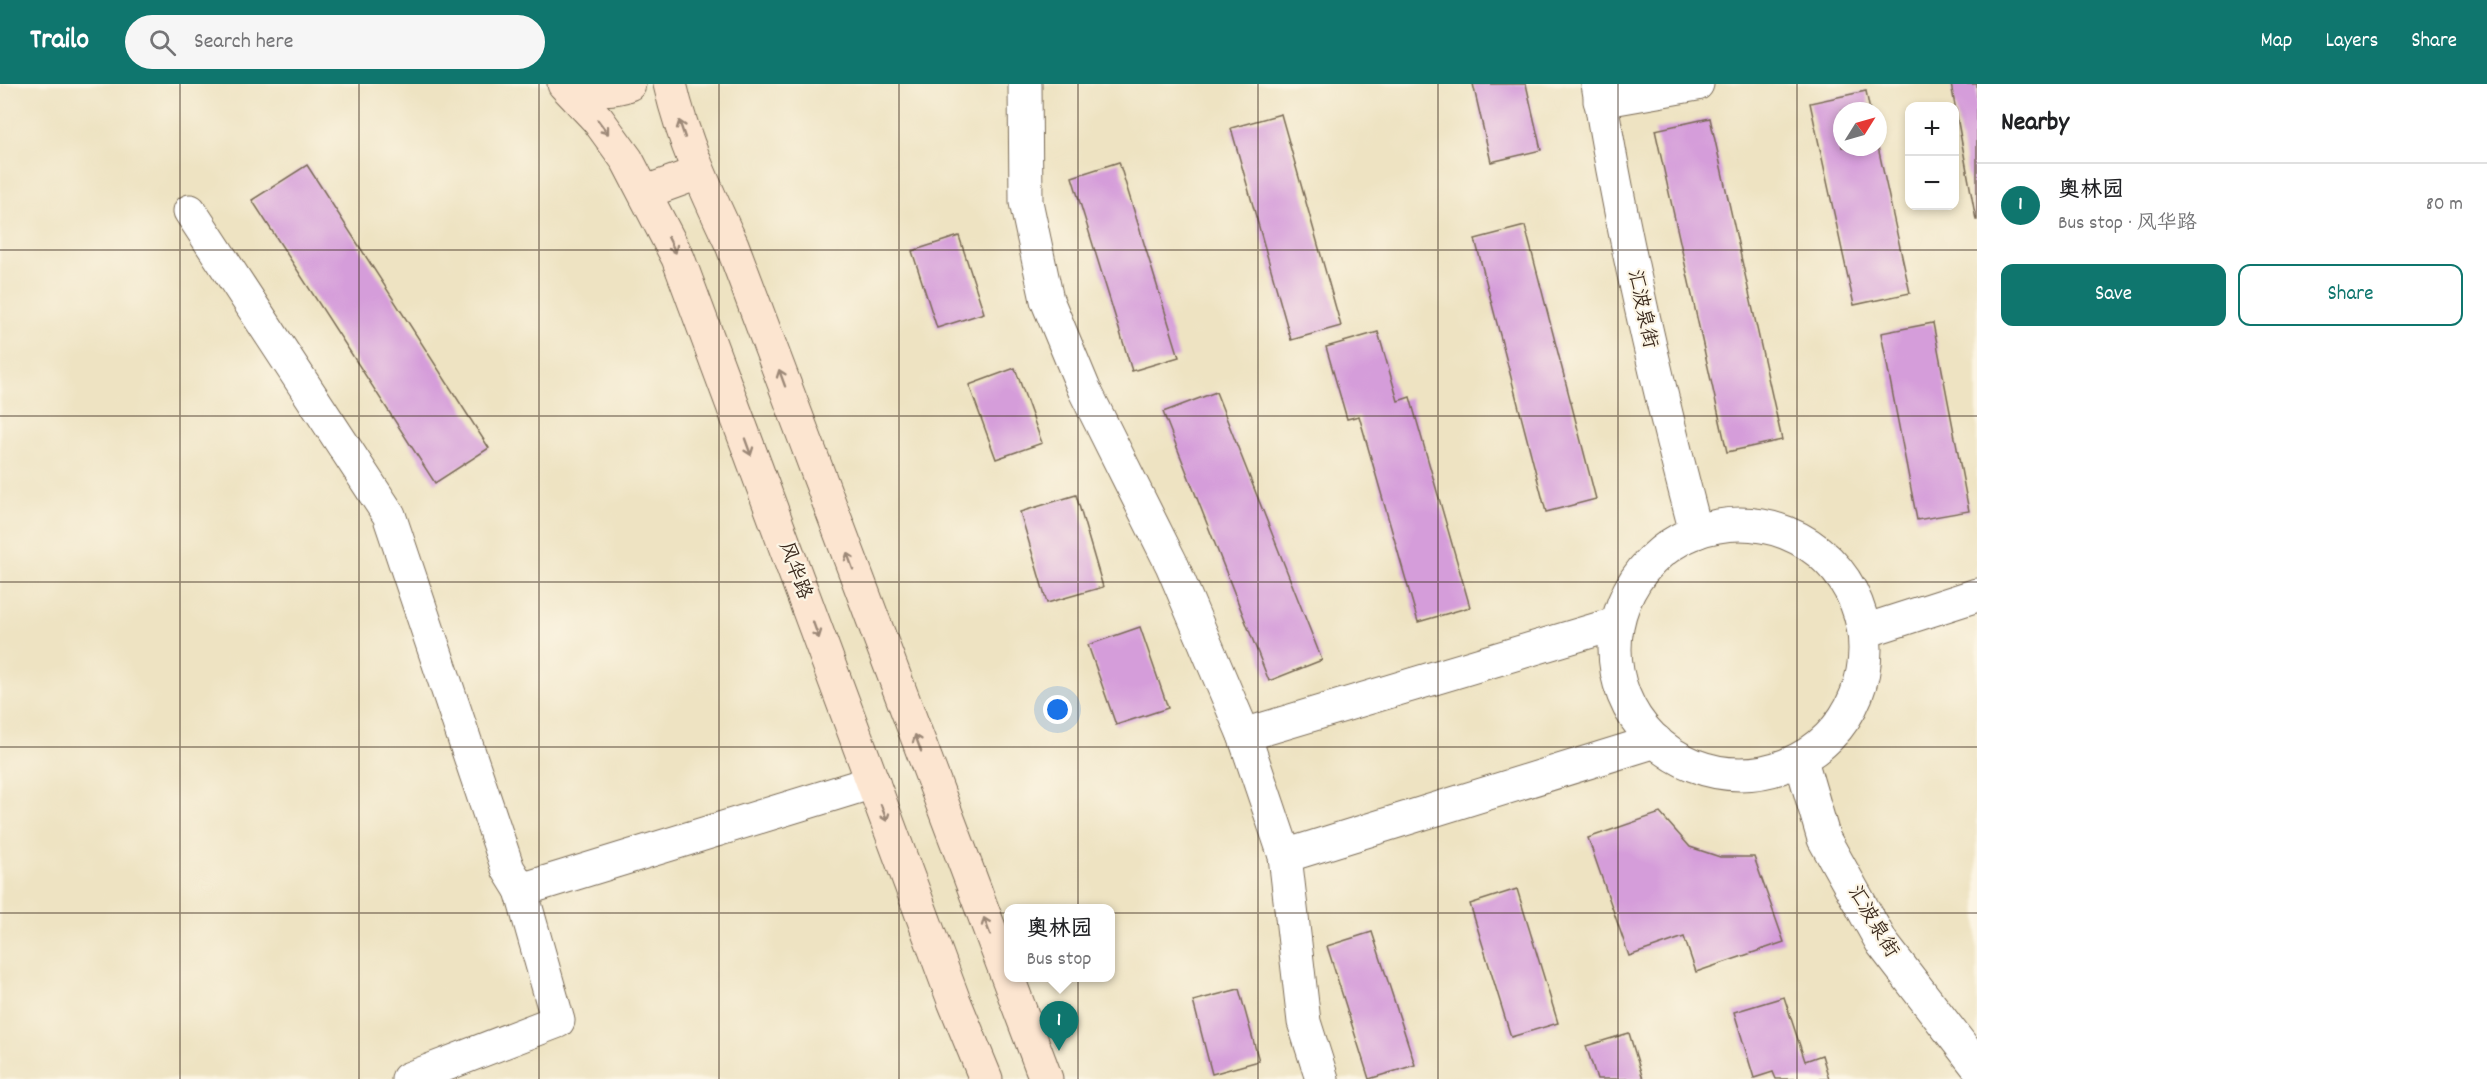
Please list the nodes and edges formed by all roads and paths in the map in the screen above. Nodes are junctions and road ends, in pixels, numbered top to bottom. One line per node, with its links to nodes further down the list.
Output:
1 (564, 84): 9 (street, 风华路, one-way to 9)
2 (576, 84): 3 (street)
3 (629, 84)
4 (670, 84): 8 (street, one-way to 4)
5 (1025, 84): 15 (street)
6 (1697, 84): 7 (street)
7 (1599, 92): 11 (street, 汇波泉街)
8 (698, 173): 9 (street); 21 (street, one-way to 8)
9 (646, 192): 18 (street, 风华路, one-way to 18)
10 (190, 211): 20 (street)
11 (1696, 532): 13 (street); 14 (street)
12 (1977, 595): 14 (street)
13 (1615, 624): 15 (street); 16 (street)
14 (1865, 631): 17 (street)
15 (1244, 735): 19 (street)
16 (1656, 741): 17 (street); 19 (street)
17 (1801, 760): 23 (street, 汇波泉街)
18 (873, 783): 20 (street); 25 (street, 风华路, one-way to 25)
19 (1285, 856): 27 (street)
20 (521, 890): 24 (street)
21 (1004, 967)
22 (1010, 982): 26 (street, one-way to 22)
23 (1977, 1066)
24 (408, 1079)
25 (986, 1079)
26 (1046, 1079)
27 (1322, 1079)

